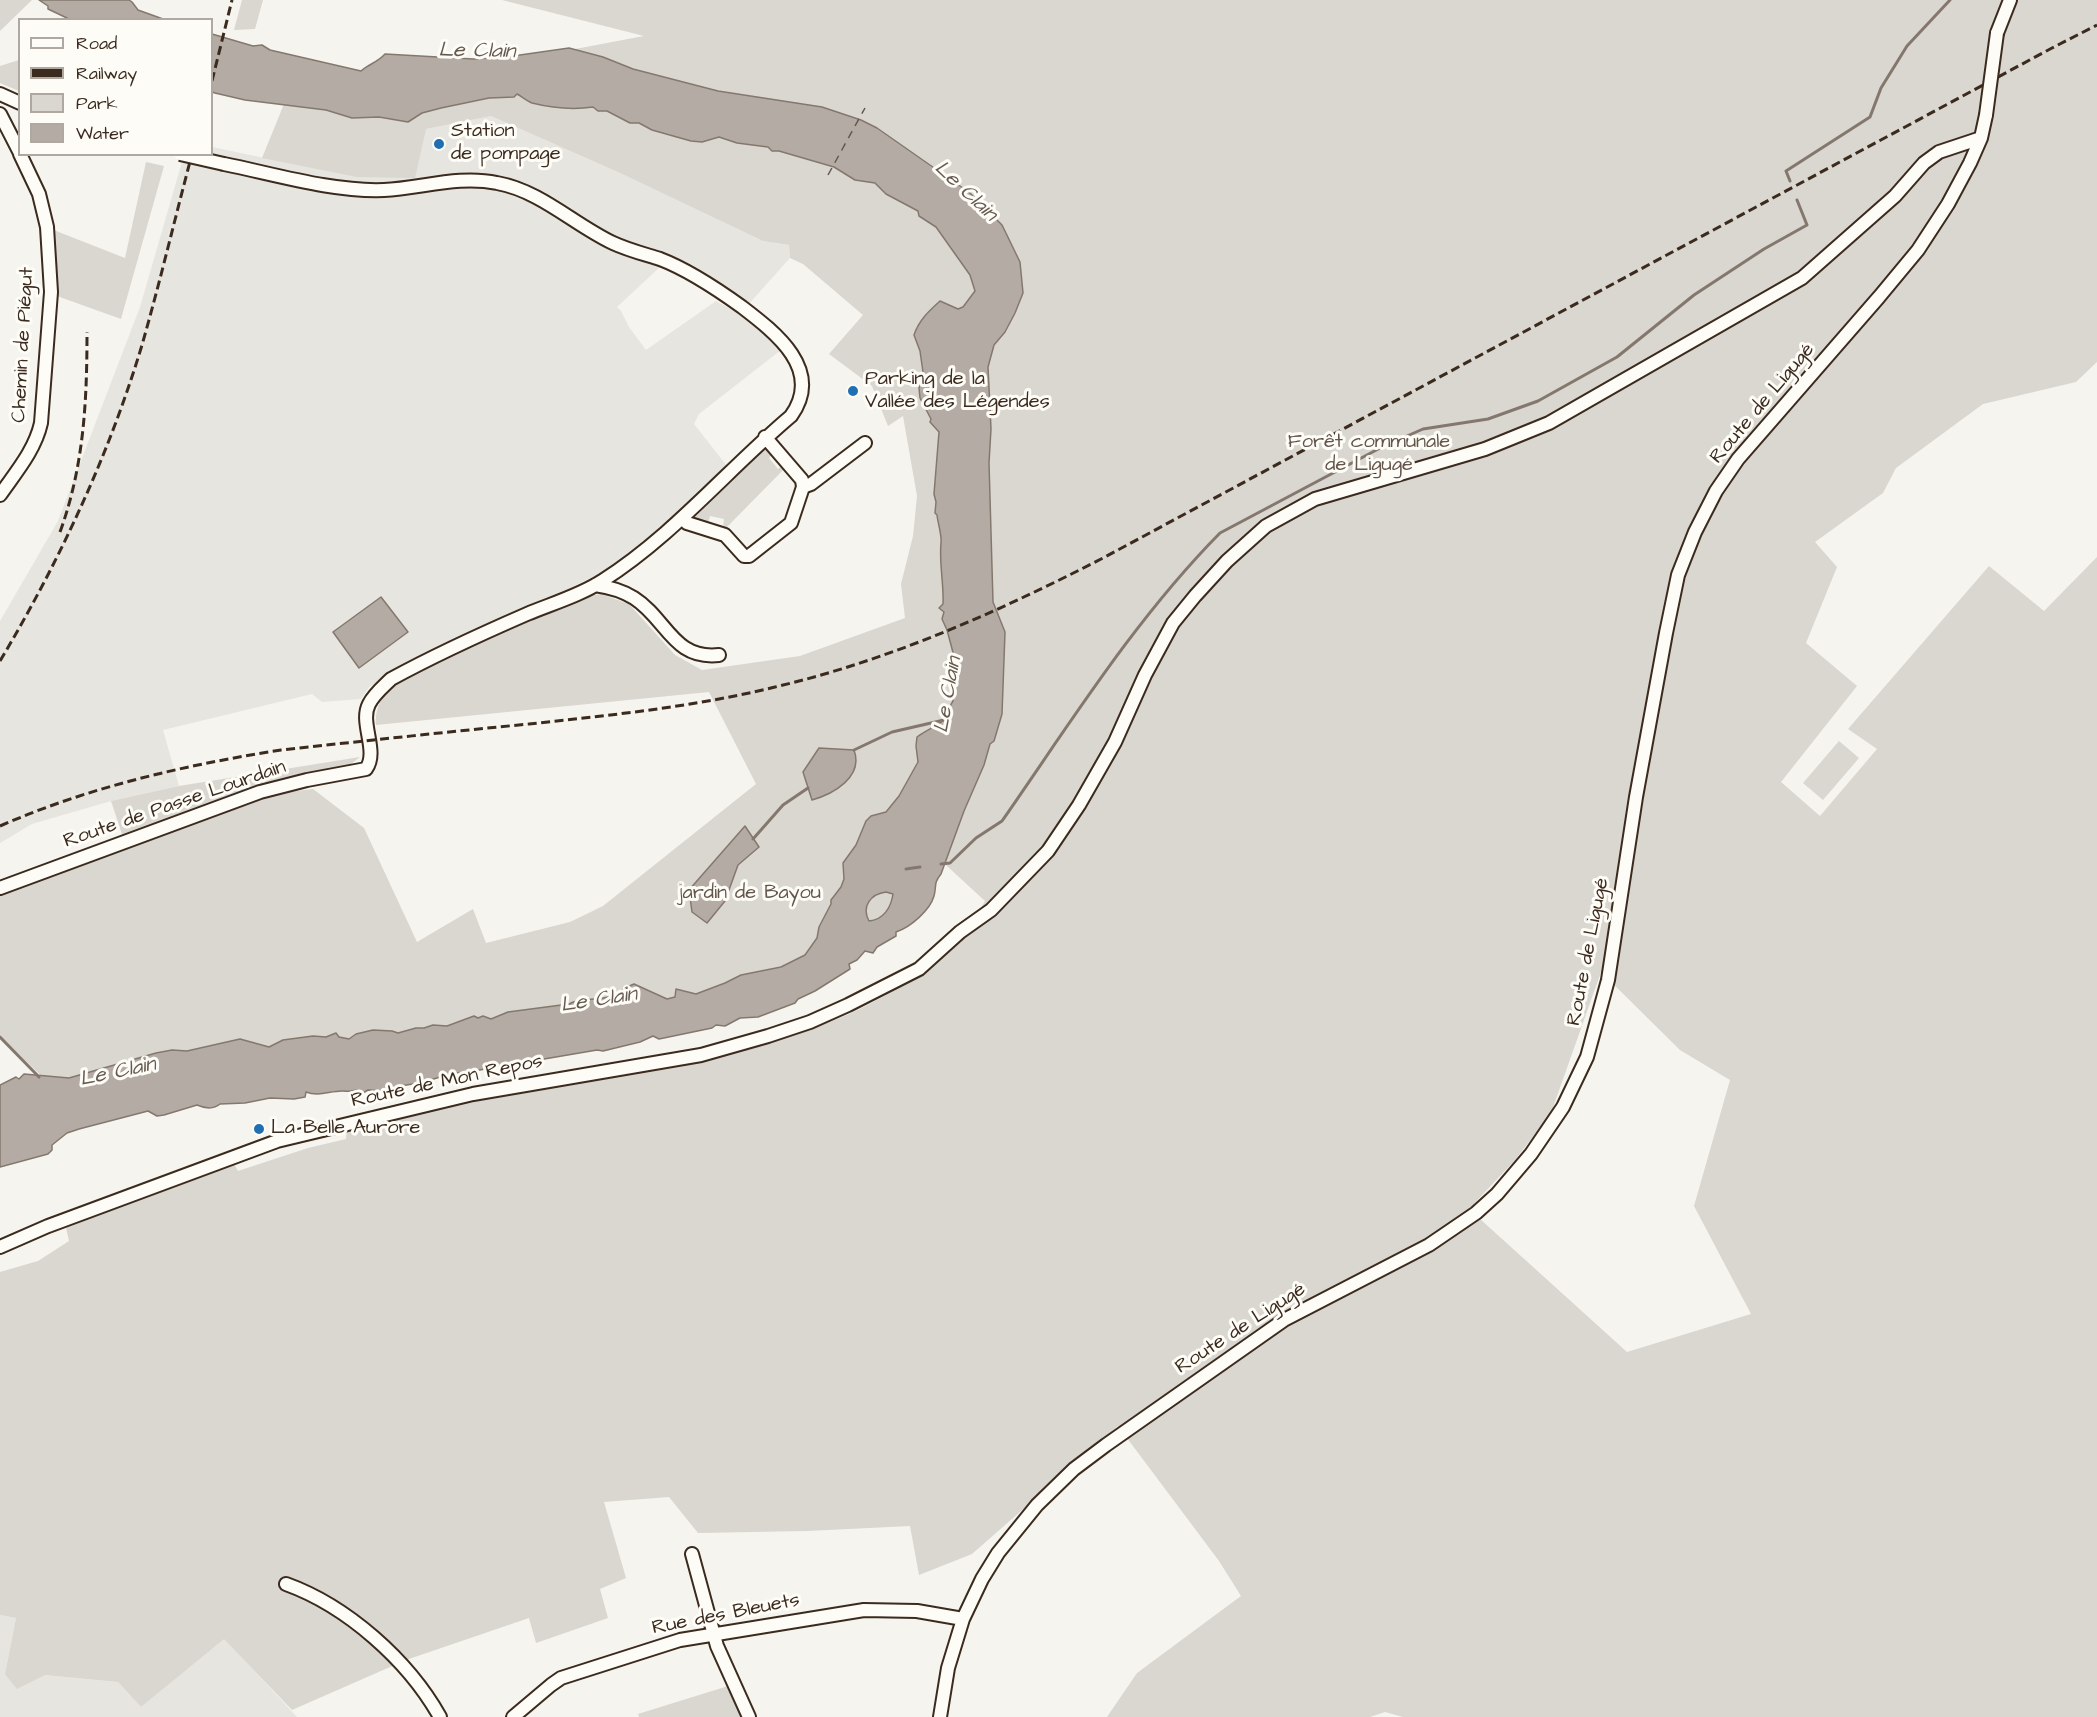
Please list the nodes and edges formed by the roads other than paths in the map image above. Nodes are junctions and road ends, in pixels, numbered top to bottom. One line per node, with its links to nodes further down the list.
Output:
1 (2010, 0): 5 (street, Route de Ligugé, bridge)
2 (0, 94): 3 (street)
3 (18, 102)
4 (0, 114): 6 (street, Chemin de Piégut)
5 (1981, 138): 7 (street); 10 (street, Route de Ligugé)
6 (18, 150)
7 (1939, 152): 10 (street); 19 (street, Route de Mon Repos)
8 (21, 156): 14 (street, Chemin de Piégut)
9 (189, 156): 11 (street, bridge)
10 (1970, 163): 22 (street, Route de Ligugé)
11 (765, 437): 13 (street); 15 (street)
12 (865, 443): 13 (street)
13 (803, 487): 15 (street)
14 (0, 495)
15 (681, 518): 16 (street)
16 (595, 585): 17 (street); 18 (street, Route de Passe Lourdain)
17 (719, 655)
18 (0, 888)
19 (0, 1247)
20 (692, 1554): 23 (street)
21 (286, 1584): 24 (street)
22 (963, 1619): 23 (street, Rue des Bleuets); 27 (street, Route de Ligugé)
23 (713, 1635): 25 (street, Rue des Bleuets); 26 (street)
24 (440, 1717)
25 (513, 1717)
26 (749, 1717)
27 (940, 1717)

